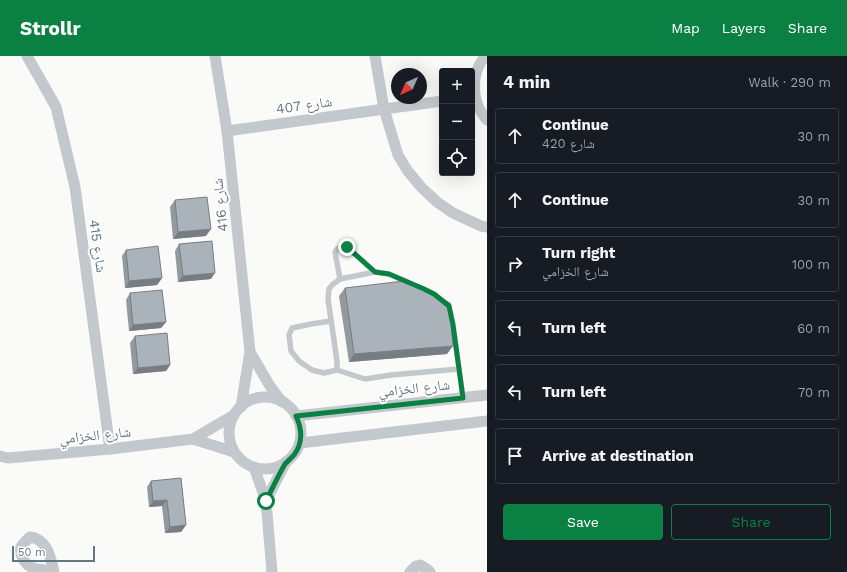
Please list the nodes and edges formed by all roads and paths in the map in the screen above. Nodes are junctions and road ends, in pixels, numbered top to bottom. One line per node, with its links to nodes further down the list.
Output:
1 (27, 56): 26 (street, شارع 415)
2 (215, 56): 10 (street, شارع 416)
3 (375, 56): 8 (street)
4 (485, 56): 5 (street)
5 (475, 74)
6 (439, 101): 8 (street, شارع 407)
7 (475, 103): 9 (street)
8 (384, 108): 10 (street, شارع 407); 11 (street)
9 (487, 120)
10 (227, 131): 15 (street, شارع 416)
11 (487, 227)
12 (375, 272): 13 (lane); 13 (lane); 17 (lane)
13 (340, 279): 14 (lane)
14 (331, 321): 16 (lane); 16 (lane)
15 (250, 352): 20 (street, شارع 416); 21 (street, شارع 416)
16 (337, 370): 17 (lane)
17 (459, 370): 19 (lane)
18 (487, 395): 19 (street, شارع الخزامي)
19 (463, 398): 22 (street, شارع الخزامي)
20 (282, 402): 21 (street); 22 (street)
21 (237, 411): 24 (street, شارع الخزامي); 27 (street)
22 (296, 416): 25 (street)
23 (487, 421): 25 (street)
24 (193, 439): 26 (street, شارع الخزامي); 27 (street, شارع الخزامي)
25 (300, 443): 29 (street)
26 (110, 449): 28 (street, شارع الخزامي)
27 (234, 452): 30 (street)
28 (0, 456)
29 (286, 462): 30 (street); 31 (street)
30 (254, 467): 31 (street)
31 (266, 501): 32 (street)
32 (272, 572)
33 (410, 572): 34 (street)
34 (430, 572)

